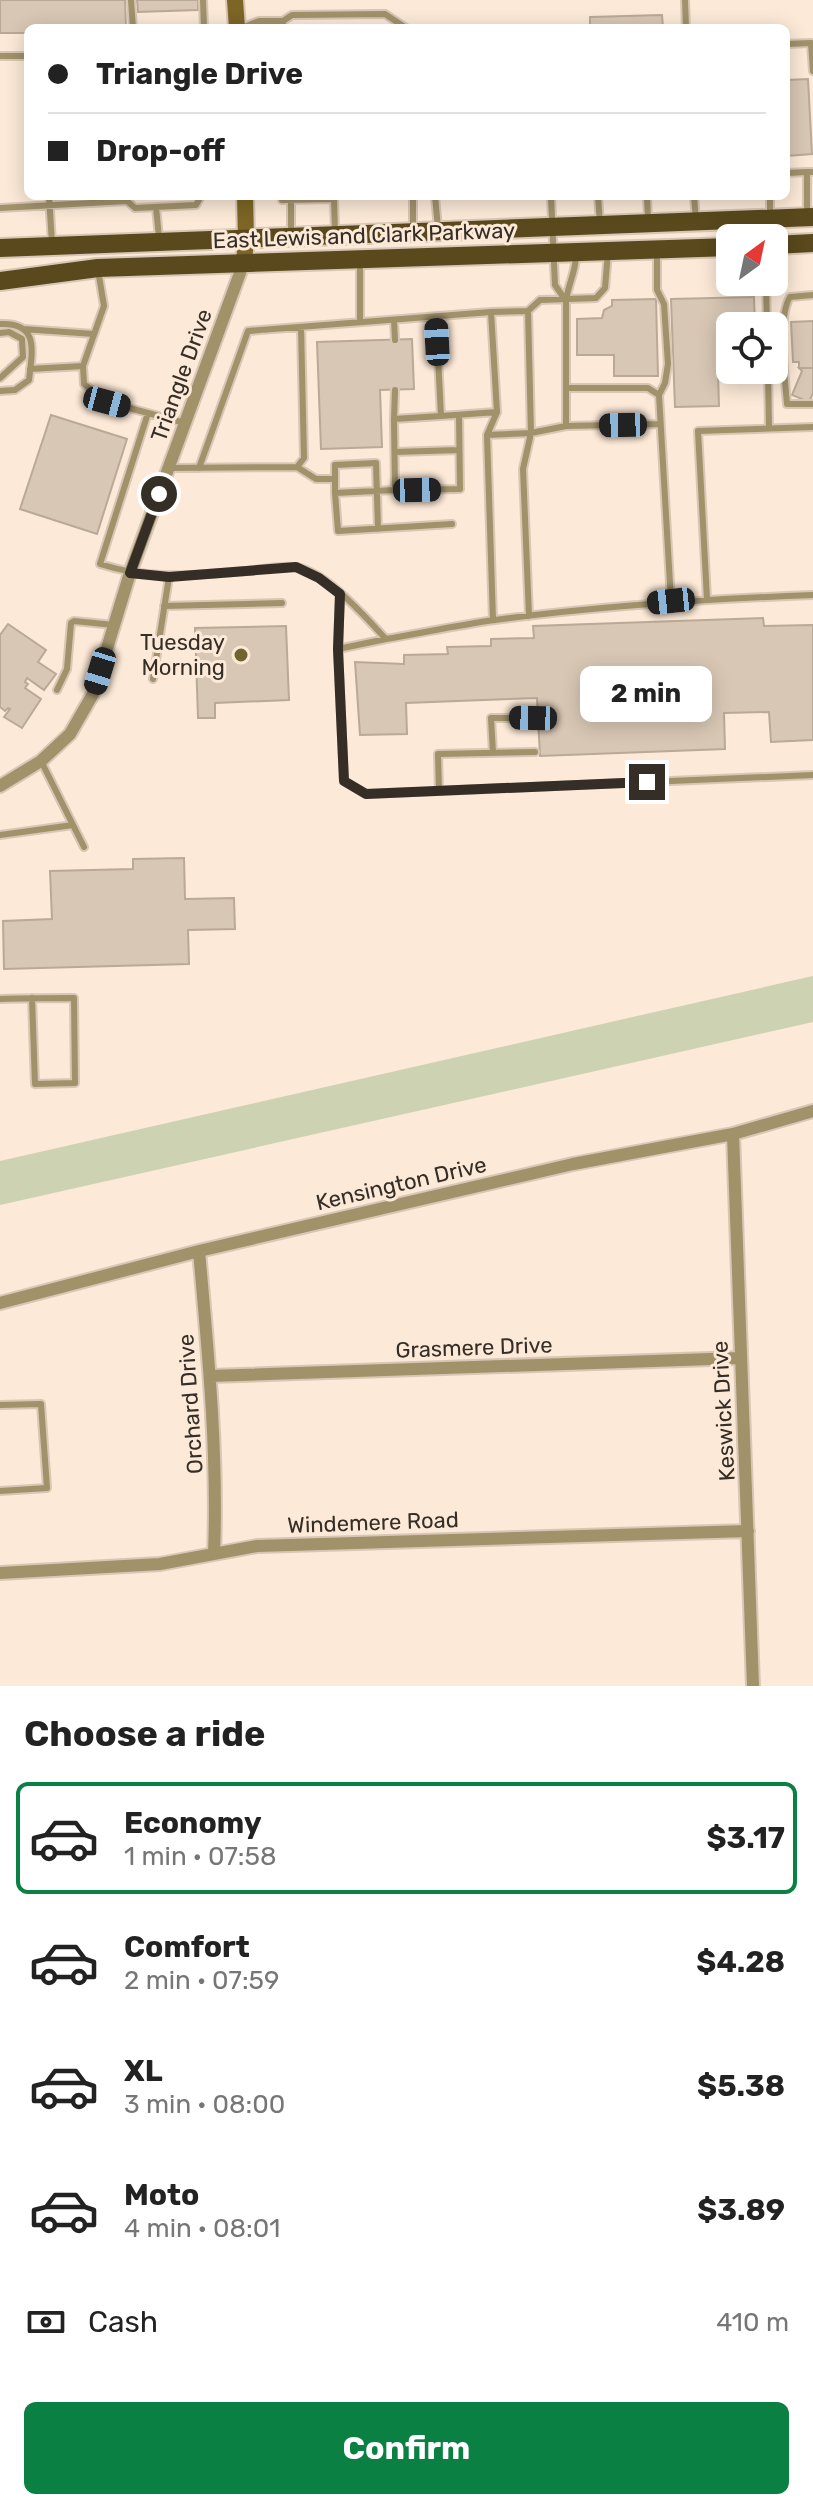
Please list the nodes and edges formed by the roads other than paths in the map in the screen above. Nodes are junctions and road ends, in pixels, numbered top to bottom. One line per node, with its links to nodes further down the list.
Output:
1 (131, 0): 5 (lane)
2 (203, 0): 6 (lane)
3 (235, 0): 7 (main road)
4 (685, 0): 11 (lane)
5 (133, 24)
6 (204, 24)
7 (238, 24)
8 (250, 24): 9 (lane)
9 (283, 24): 10 (lane)
10 (400, 24)
11 (686, 24)
12 (790, 44): 15 (lane)
13 (0, 56): 14 (lane)
14 (24, 56)
15 (813, 71)
16 (810, 172): 17 (lane); 36 (lane)
17 (790, 173)
18 (49, 200): 33 (lane)
19 (116, 200): 33 (lane)
20 (128, 200): 34 (lane)
21 (199, 200): 34 (lane)
22 (245, 200): 46 (main road)
23 (282, 200): 24 (lane)
24 (291, 200): 45 (lane)
25 (334, 200): 44 (lane)
26 (413, 200): 43 (lane)
27 (435, 200): 42 (lane)
28 (551, 200): 41 (lane)
29 (598, 200): 40 (lane)
30 (647, 200): 39 (lane)
31 (694, 200): 38 (lane)
32 (770, 200): 37 (lane)
33 (50, 206): 35 (lane); 50 (lane)
34 (156, 207): 47 (lane)
35 (0, 208)
36 (810, 218): 37 (main road, East Lewis and Clark Parkway)
37 (770, 219): 38 (main road, East Lewis and Clark Parkway)
38 (696, 222): 39 (main road, East Lewis and Clark Parkway)
39 (648, 224): 40 (main road, East Lewis and Clark Parkway)
40 (600, 225): 41 (main road, East Lewis and Clark Parkway)
41 (552, 227): 42 (main road, East Lewis and Clark Parkway); 55 (lane)
42 (438, 231): 43 (main road, East Lewis and Clark Parkway)
43 (413, 232): 44 (main road, East Lewis and Clark Parkway)
44 (335, 235): 45 (main road, East Lewis and Clark Parkway)
45 (291, 237): 46 (main road, East Lewis and Clark Parkway)
46 (246, 239): 47 (main road, East Lewis and Clark Parkway); 58 (main road)
47 (160, 242): 50 (main road, East Lewis and Clark Parkway)
48 (813, 243): 49 (main road)
49 (788, 244)
50 (53, 246): 52 (main road, East Lewis and Clark Parkway)
51 (716, 247): 53 (main road, East Lewis and Clark Parkway)
52 (0, 248)
53 (657, 249): 54 (main road, East Lewis and Clark Parkway); 81 (lane)
54 (608, 250): 56 (main road, East Lewis and Clark Parkway); 62 (lane)
55 (554, 252): 56 (main road, East Lewis and Clark Parkway); 57 (main road, East Lewis and Clark Parkway); 62 (lane)
56 (576, 252): 62 (lane)
57 (360, 258): 58 (main road, East Lewis and Clark Parkway); 67 (lane)
58 (244, 262): 59 (main road, East Lewis and Clark Parkway); 88 (street, Triangle Drive)
59 (98, 268): 60 (main road, East Lewis and Clark Parkway); 72 (lane)
60 (0, 281)
61 (813, 295): 82 (lane)
62 (566, 301): 63 (lane); 78 (lane)
63 (528, 311): 64 (lane); 93 (lane)
64 (491, 312): 65 (lane); 83 (lane)
65 (436, 318): 66 (lane); 86 (lane)
66 (394, 320): 67 (lane); 73 (lane)
67 (360, 321): 69 (lane)
68 (0, 324): 70 (lane)
69 (301, 327): 97 (lane); 99 (lane)
70 (23, 329): 72 (lane); 75 (lane)
71 (0, 333): 76 (lane)
72 (94, 334): 74 (lane)
73 (395, 340)
74 (83, 366): 75 (lane); 84 (lane)
75 (30, 369): 80 (lane)
76 (0, 378)
77 (768, 384): 92 (lane)
78 (566, 388): 81 (lane); 90 (lane)
79 (395, 390): 87 (lane)
80 (0, 391)
81 (659, 395): 89 (lane)
82 (813, 404)
83 (497, 412): 85 (lane); 94 (lane)
84 (148, 413): 88 (lane); 106 (lane)
85 (459, 415): 86 (lane); 95 (lane)
86 (441, 416): 87 (lane)
87 (394, 419): 96 (lane)
88 (185, 423): 98 (street, Triangle Drive)
89 (660, 424): 90 (lane); 111 (lane)
90 (566, 426): 93 (lane)
91 (813, 427): 92 (lane)
92 (769, 428): 110 (lane)
93 (531, 433): 94 (lane); 114 (lane)
94 (487, 435): 115 (lane)
95 (459, 450): 96 (lane); 101 (lane)
96 (395, 452): 101 (lane)
97 (297, 467): 99 (lane); 100 (lane)
98 (168, 468): 99 (lane); 106 (street, Triangle Drive)
99 (199, 468)
100 (335, 479): 102 (lane); 103 (lane)
101 (395, 490): 102 (lane)
102 (377, 491): 103 (lane); 105 (lane)
103 (335, 493): 105 (lane)
104 (452, 524): 105 (lane)
105 (378, 529)
106 (130, 573): 107 (lane); 116 (street, Triangle Drive)
107 (169, 577): 108 (lane); 113 (lane)
108 (340, 594): 117 (lane); 118 (lane)
109 (813, 595): 110 (lane)
110 (707, 599): 111 (lane)
111 (671, 601): 114 (lane)
112 (282, 603): 113 (lane)
113 (164, 606): 119 (lane)
114 (529, 616): 115 (lane)
115 (493, 620): 117 (lane)
116 (114, 625): 120 (lane); 124 (street, Triangle Drive)
117 (386, 639): 118 (lane)
118 (338, 649): 127 (lane)
119 (153, 679)
120 (57, 690)
121 (533, 718): 123 (lane)
122 (535, 752): 123 (lane)
123 (493, 753): 127 (lane)
124 (41, 761): 126 (street, Triangle Drive); 128 (lane)
125 (813, 775): 127 (lane)
126 (0, 786)
127 (439, 791)
128 (73, 825): 129 (lane); 130 (lane)
129 (0, 835)
130 (84, 847)
131 (32, 998): 131 (lane); 132 (lane)
132 (0, 999)
133 (813, 1111): 134 (street, Kensington Drive)
134 (733, 1134): 135 (street, Kensington Drive); 137 (street, Keswick Drive)
135 (199, 1251): 136 (street, Kensington Drive); 138 (street, Orchard Drive)
136 (0, 1303)
137 (740, 1358): 138 (street, Grasmere Drive); 141 (street, Keswick Drive)
138 (210, 1376): 142 (street, Orchard Drive)
139 (0, 1405): 140 (lane)
140 (0, 1491)
141 (748, 1531): 142 (street, Windemere Road); 144 (street, Keswick Drive)
142 (214, 1554): 143 (street, Windemere Road)
143 (0, 1573)
144 (753, 1686)

